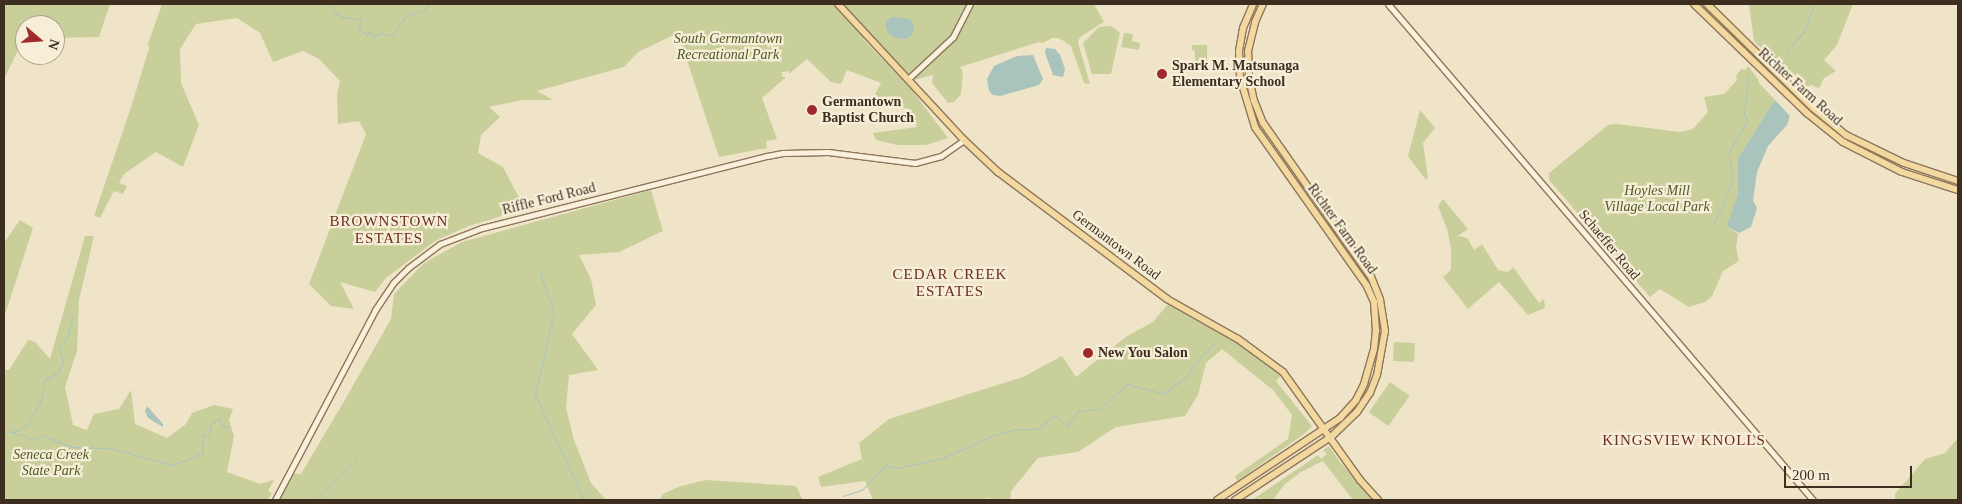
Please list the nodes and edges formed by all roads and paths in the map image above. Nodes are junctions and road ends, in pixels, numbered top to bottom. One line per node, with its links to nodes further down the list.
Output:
1 (838, 4): 8 (main road, Germantown Road)
2 (970, 4): 8 (street)
3 (1253, 4): 12 (main road, Richter Farm Road)
4 (1263, 4): 13 (main road, Richter Farm Road)
5 (1388, 4): 18 (street, Schaeffer Road)
6 (1694, 4): 11 (main road, Richter Farm Road)
7 (1708, 4): 10 (main road, Richter Farm Road)
8 (908, 78): 9 (main road, Germantown Road)
9 (964, 140): 12 (main road, Germantown Road); 14 (street, Riffle Ford Road)
10 (1958, 181)
11 (1958, 190)
12 (1325, 429): 13 (main road, Germantown Road); 15 (main road, Richter Farm Road)
13 (1331, 437): 16 (main road, Richter Farm Road); 17 (main road, Germantown Road)
14 (275, 500)
15 (1217, 500)
16 (1234, 500)
17 (1378, 500)
18 (1813, 500)

